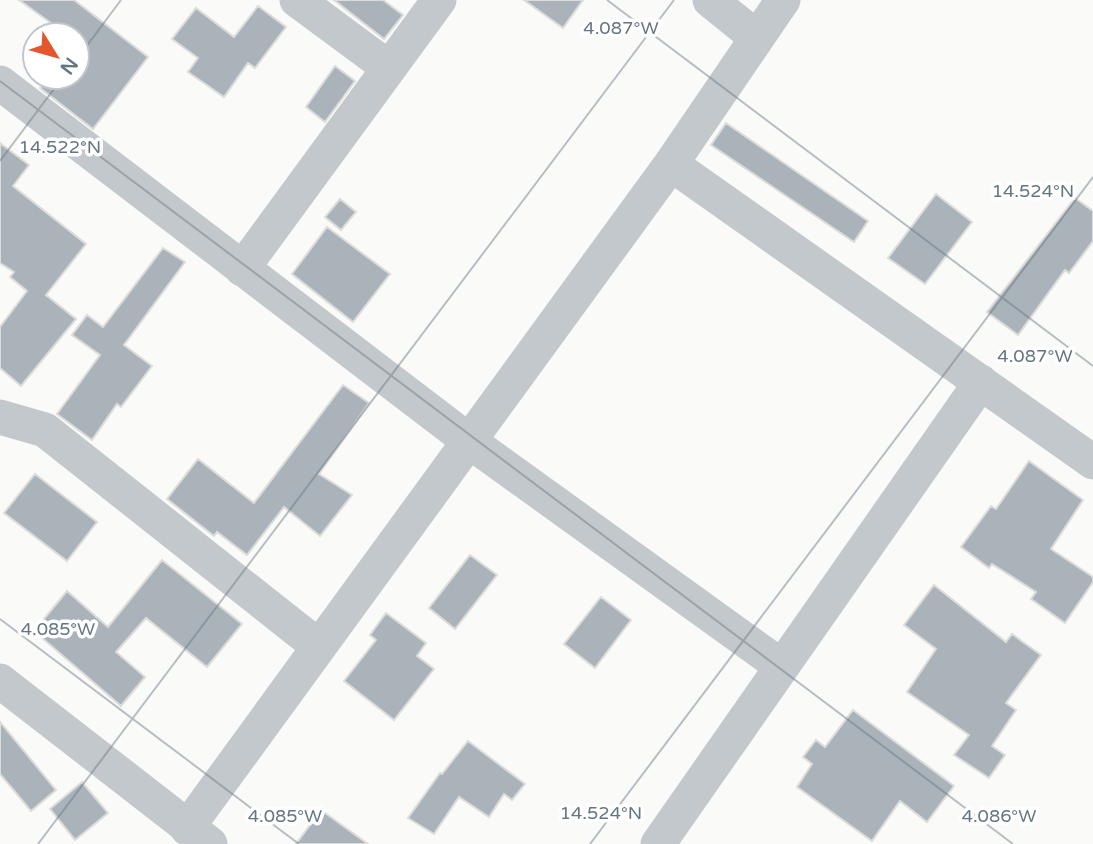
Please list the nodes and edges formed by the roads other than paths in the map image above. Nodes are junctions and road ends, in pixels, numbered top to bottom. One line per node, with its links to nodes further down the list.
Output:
1 (297, 0): 6 (street)
2 (439, 0): 6 (street)
3 (710, 0): 5 (street)
4 (783, 0): 5 (street)
5 (756, 37): 8 (street)
6 (389, 68): 9 (street)
7 (0, 83): 9 (street)
8 (671, 164): 10 (street); 12 (street)
9 (242, 269): 12 (street)
10 (981, 382): 13 (street); 15 (street)
11 (0, 417): 14 (street)
12 (469, 441): 14 (street); 15 (street)
13 (1093, 462)
14 (318, 646): 17 (street)
15 (781, 666): 18 (street)
16 (0, 681): 17 (street)
17 (198, 836)
18 (658, 844)

